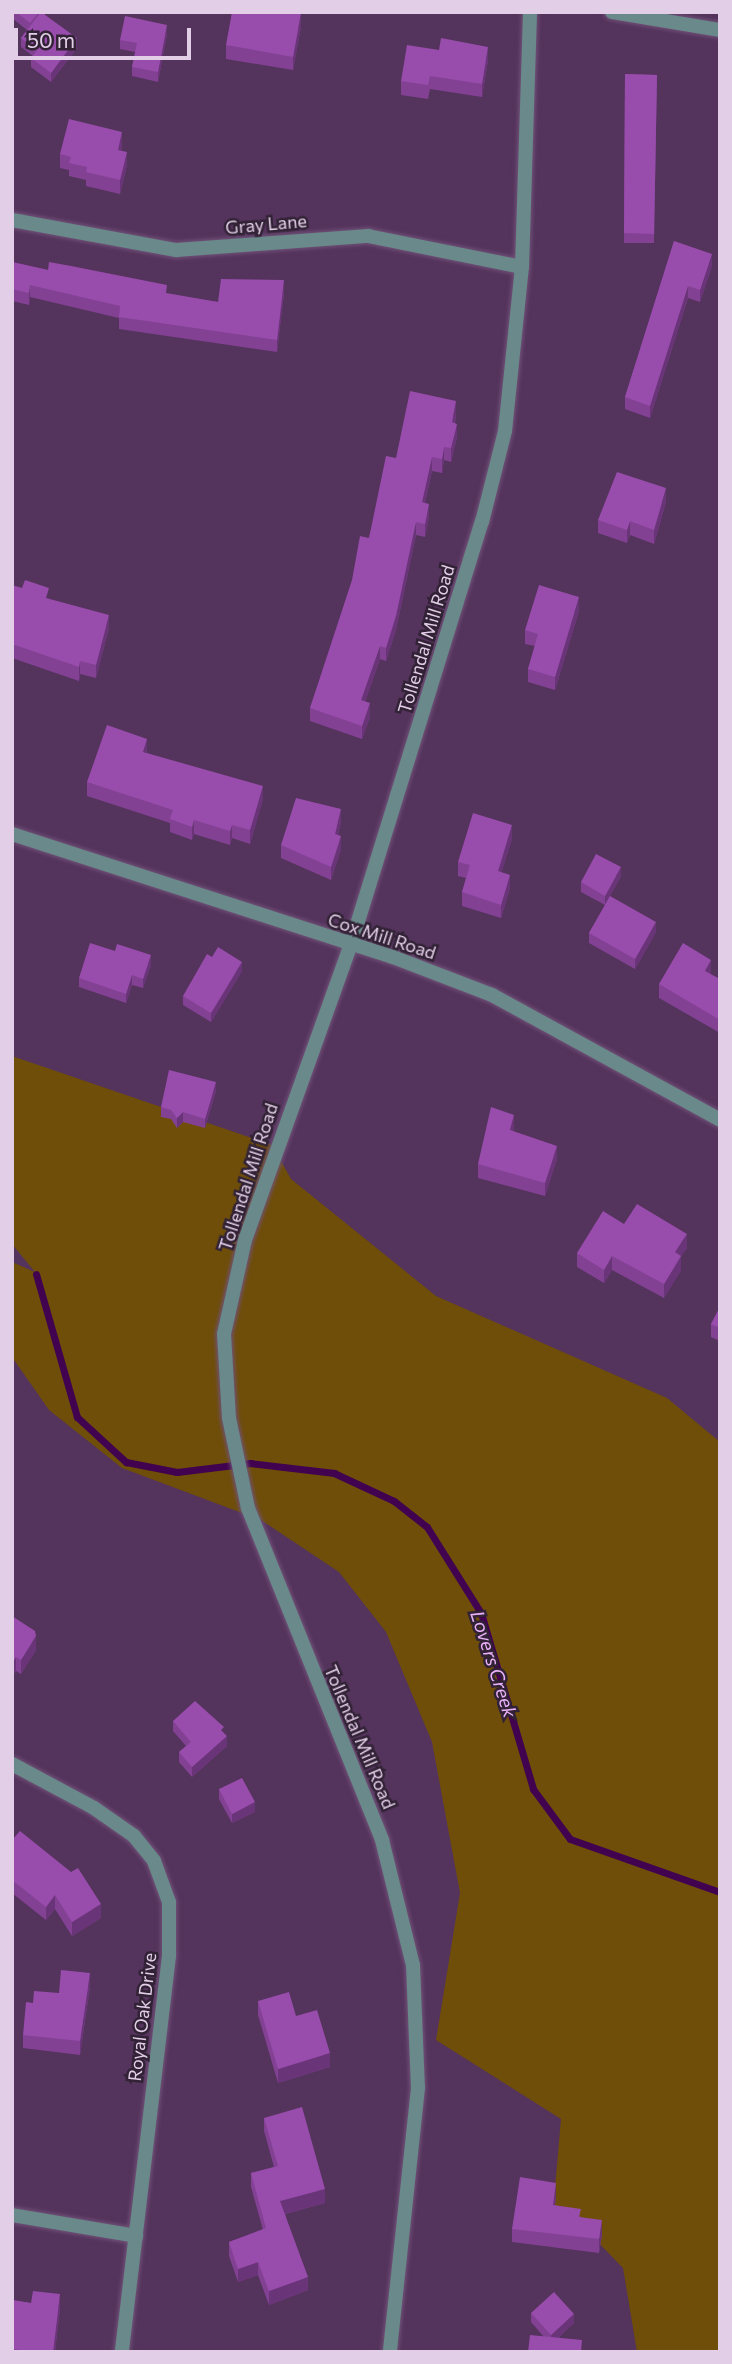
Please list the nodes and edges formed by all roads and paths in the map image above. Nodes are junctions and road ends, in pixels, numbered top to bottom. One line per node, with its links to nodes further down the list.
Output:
1 (530, 12): 5 (street, Tollendal Mill Road)
2 (612, 12): 3 (street)
3 (720, 30)
4 (12, 220): 5 (street, Gray Lane)
5 (522, 267): 7 (street, Tollendal Mill Road)
6 (12, 834): 7 (street, Cox Mill Road)
7 (351, 944): 8 (street, Cox Mill Road); 13 (street, Tollendal Mill Road)
8 (720, 1120)
9 (12, 1764): 11 (street, Royal Oak Drive)
10 (12, 2215): 11 (street)
11 (136, 2236): 12 (street, Royal Oak Drive)
12 (122, 2352)
13 (390, 2352)

